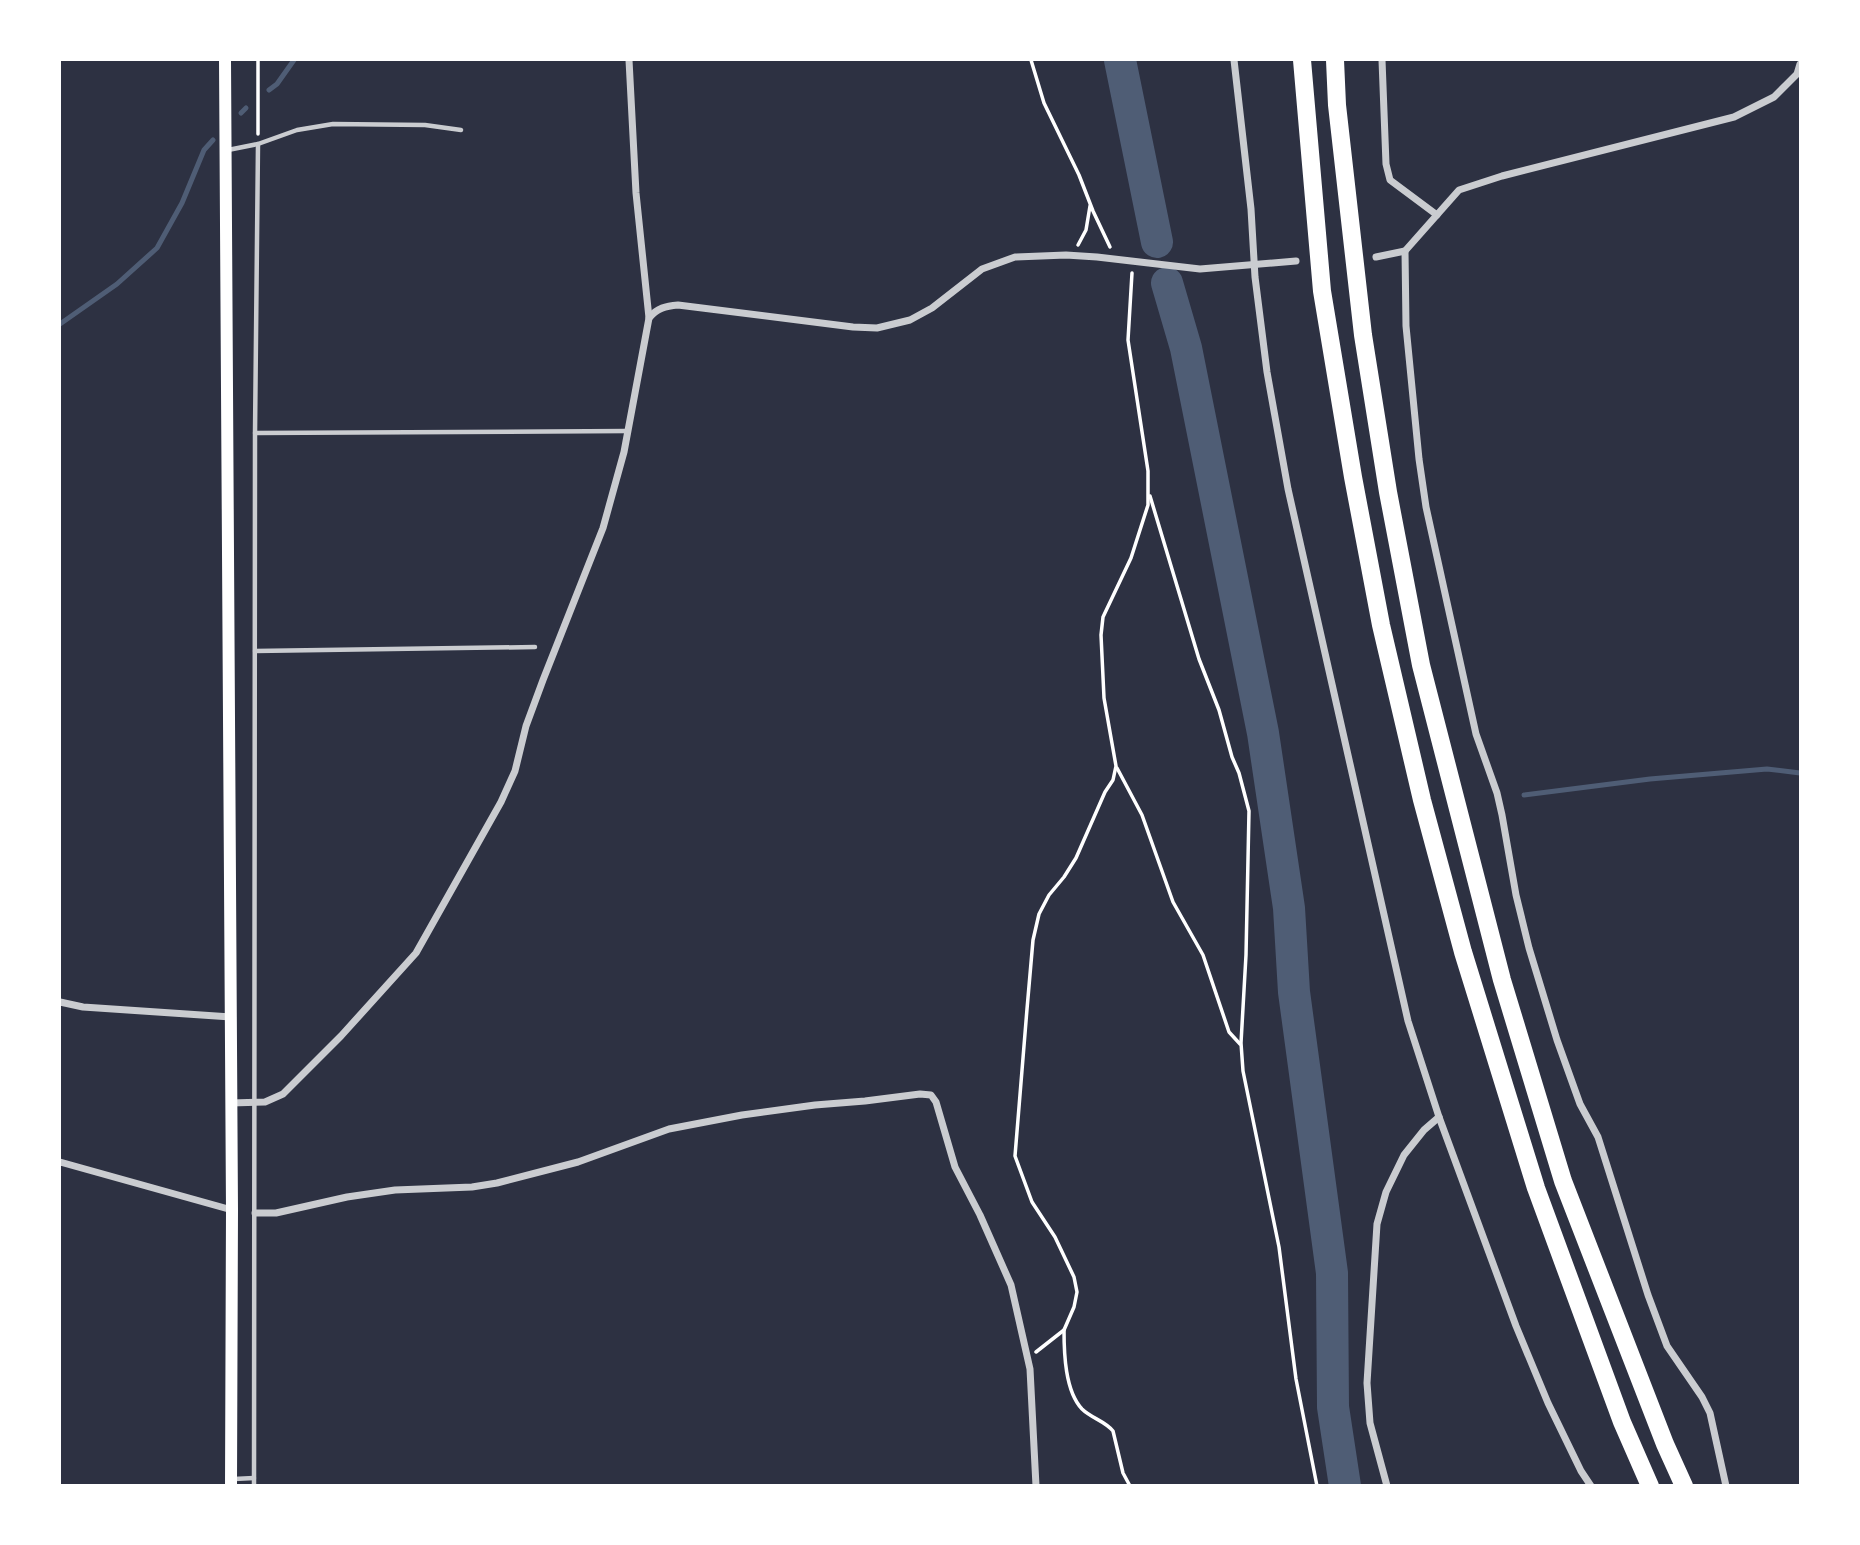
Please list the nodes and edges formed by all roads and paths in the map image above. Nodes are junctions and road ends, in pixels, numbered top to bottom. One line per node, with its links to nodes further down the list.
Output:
1 (225, 60): 12 (main road)
2 (258, 60): 11 (path)
3 (629, 60): 22 (street)
4 (1031, 60): 13 (path)
5 (1234, 60): 21 (street)
6 (1302, 60): 48 (highway)
7 (1335, 60): 49 (highway)
8 (1382, 60): 14 (street)
9 (1801, 64): 14 (street)
10 (461, 130): 11 (lane)
11 (258, 144): 12 (lane); 24 (lane)
12 (226, 151): 30 (main road)
13 (1090, 204): 16 (path); 18 (path)
14 (1437, 215): 15 (street)
15 (1405, 251): 17 (street); 50 (street)
16 (1062, 255): 18 (street); 22 (street)
17 (1376, 257)
18 (1115, 258): 19 (street)
19 (1133, 261): 21 (street); 25 (path)
20 (1296, 261): 21 (street)
21 (1254, 264): 34 (street)
22 (649, 318): 23 (street)
23 (628, 431): 24 (lane); 33 (street)
24 (255, 433): 27 (lane)
25 (1148, 491): 28 (path); 31 (path)
26 (535, 647): 27 (lane)
27 (255, 651): 33 (lane)
28 (1116, 766): 31 (path); 38 (path)
29 (60, 1002): 30 (street)
30 (231, 1017): 32 (main road)
31 (1241, 1045): 45 (path)
32 (231, 1103): 33 (street); 36 (main road)
33 (256, 1103): 37 (lane)
34 (1439, 1117): 46 (street); 47 (street)
35 (60, 1162): 36 (street)
36 (232, 1210): 41 (main road)
37 (255, 1213): 39 (street); 40 (lane)
38 (1064, 1330): 39 (path); 44 (path)
39 (1028, 1359): 43 (street)
40 (254, 1479): 41 (lane); 42 (lane)
41 (231, 1482)
42 (254, 1486)
43 (1036, 1486)
44 (1130, 1486)
45 (1317, 1486)
46 (1387, 1486)
47 (1591, 1486)
48 (1650, 1486)
49 (1684, 1486)
50 (1726, 1486)

